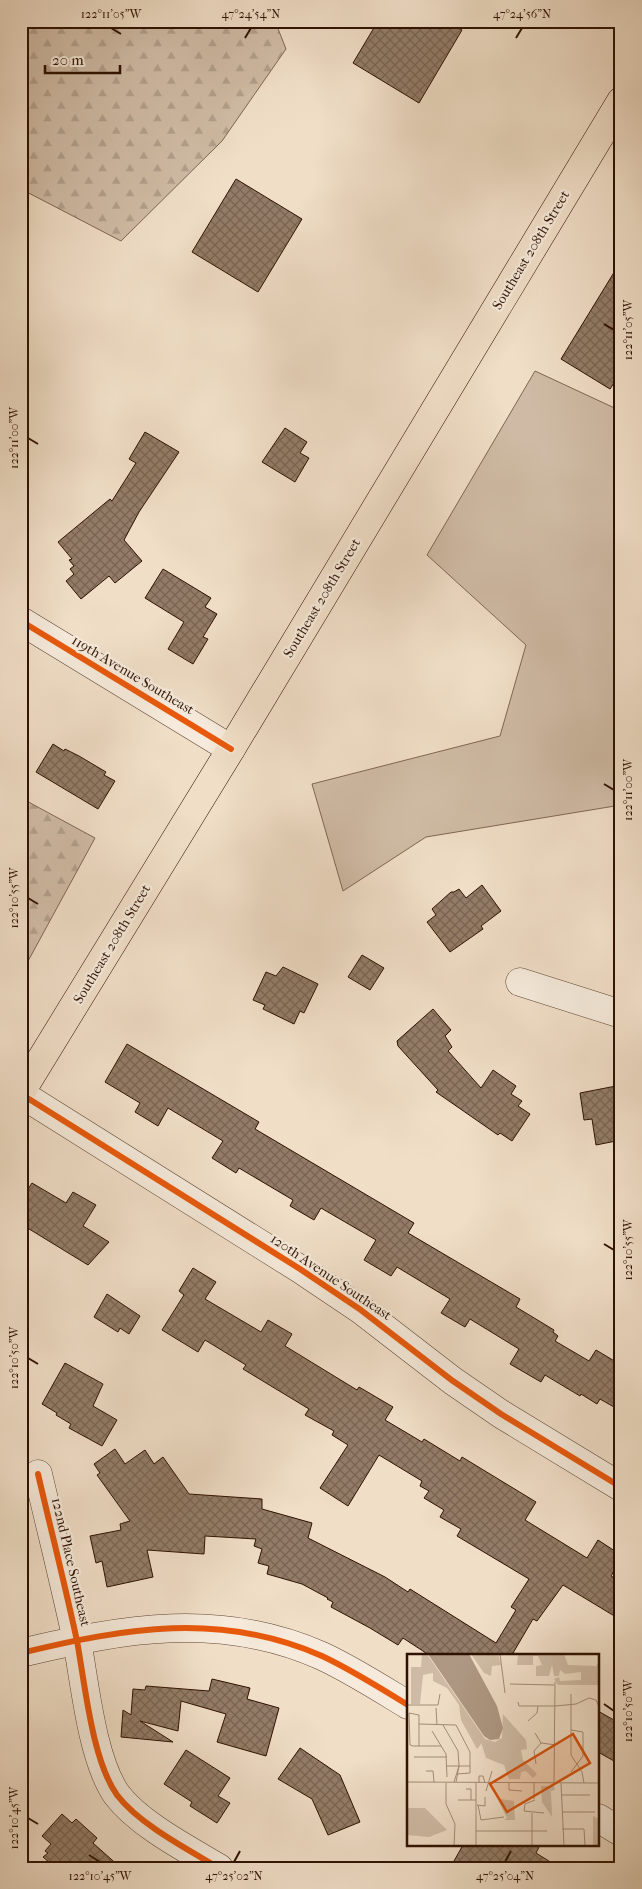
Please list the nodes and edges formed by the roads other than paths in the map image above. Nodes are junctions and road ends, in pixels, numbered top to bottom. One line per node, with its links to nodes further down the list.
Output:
1 (621, 101): 3 (main road, Southeast 208th Street)
2 (21, 621): 3 (street, 119th Avenue Southeast)
3 (231, 749): 6 (main road, Southeast 208th Street)
4 (520, 982): 5 (street)
5 (621, 1014)
6 (21, 1093): 8 (street, 120th Avenue Southeast)
7 (38, 1474): 9 (street, 122nd Place Southeast)
8 (621, 1487)
9 (76, 1640): 10 (street); 11 (street); 14 (street, 122nd Place Southeast)
10 (21, 1653)
11 (407, 1704)
12 (600, 1819): 13 (street)
13 (621, 1832)
14 (218, 1868)

